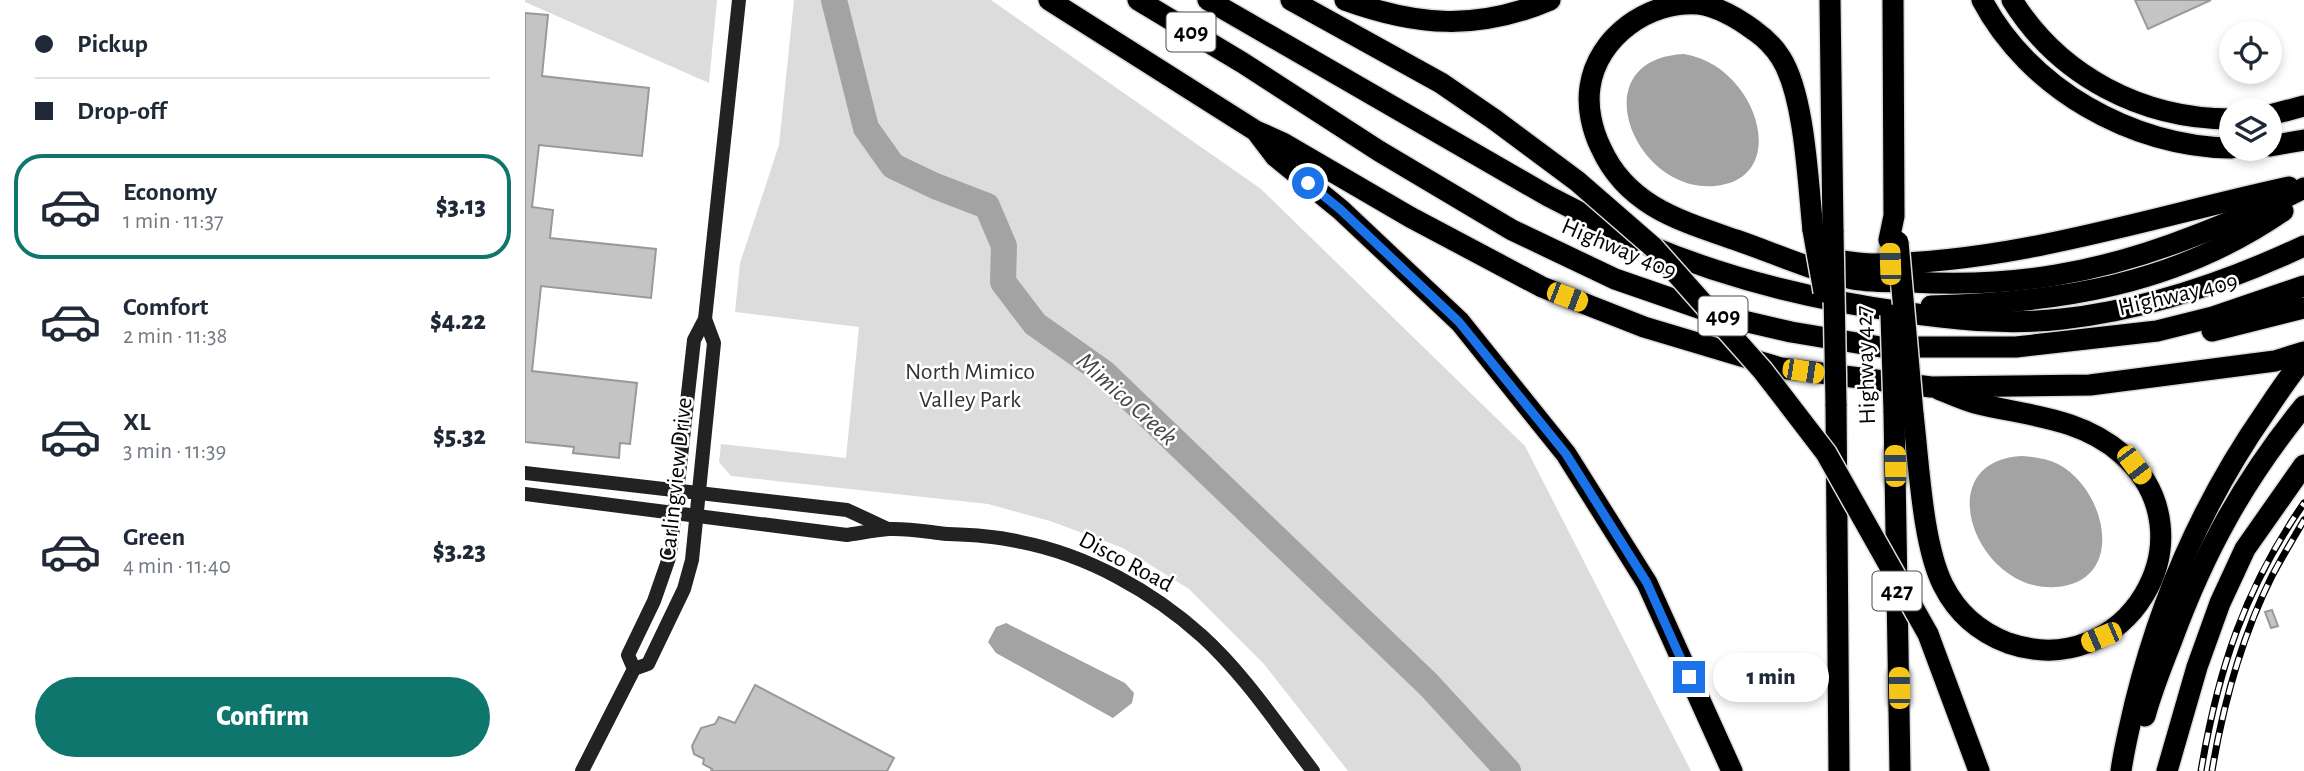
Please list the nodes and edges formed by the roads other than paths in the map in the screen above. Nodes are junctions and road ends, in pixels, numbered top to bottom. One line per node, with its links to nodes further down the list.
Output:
1 (739, 0): 28 (main road, Carlingview Drive)
2 (1049, 0): 15 (highway)
3 (1138, 0): 29 (highway, Highway 409 / 409)
4 (1208, 0): 26 (highway, Highway 409 / 409)
5 (1291, 0): 49 (highway, bridge)
6 (1345, 0): 7 (highway)
7 (1549, 0)
8 (1830, 0): 22 (highway, Highway 427 / 427)
9 (1893, 0): 33 (highway, bridge)
10 (1982, 0): 18 (highway)
11 (2012, 0): 14 (highway)
12 (2304, 106): 13 (highway)
13 (2282, 112)
14 (2219, 118)
15 (1256, 131): 32 (highway); 46 (highway)
16 (2304, 140): 17 (highway)
17 (2282, 144)
18 (2219, 147)
19 (2304, 182): 24 (highway)
20 (2304, 188): 24 (highway)
21 (2304, 195): 26 (highway)
22 (1823, 231): 24 (highway); 47 (highway, Highway 427 / 427, bridge)
23 (2304, 246): 26 (highway, Highway 409)
24 (1765, 250)
25 (2304, 286): 29 (highway, Highway 409)
26 (1863, 307)
27 (2304, 308): 29 (highway)
28 (705, 319): 37 (main road, Carlingview Drive); 38 (main road, Carlingview Drive)
29 (2102, 338)
30 (2304, 352): 32 (highway)
31 (2304, 358): 50 (highway)
32 (1931, 387): 33 (highway)
33 (1904, 412): 48 (highway, Highway 427 / 427)
34 (2298, 413): 51 (highway)
35 (2304, 465): 52 (highway)
36 (525, 473): 37 (main road, Disco Road)
37 (675, 488): 38 (main road, Disco Road); 40 (main road, Carlingview Drive)
38 (698, 491): 41 (main road, Carlingview Drive); 42 (main road, Disco Road)
39 (525, 494): 40 (main road, Disco Road)
40 (673, 514): 41 (main road, Disco Road); 43 (main road, Carlingview Drive)
41 (696, 517): 42 (main road, Disco Road); 43 (main road, Carlingview Drive)
42 (890, 529): 45 (main road, Disco Road)
43 (634, 669): 44 (main road, Carlingview Drive)
44 (582, 771)
45 (1313, 771)
46 (1732, 771)
47 (1839, 771)
48 (1900, 771)
49 (1979, 771)
50 (2121, 771)
51 (2133, 771)
52 (2167, 771)

